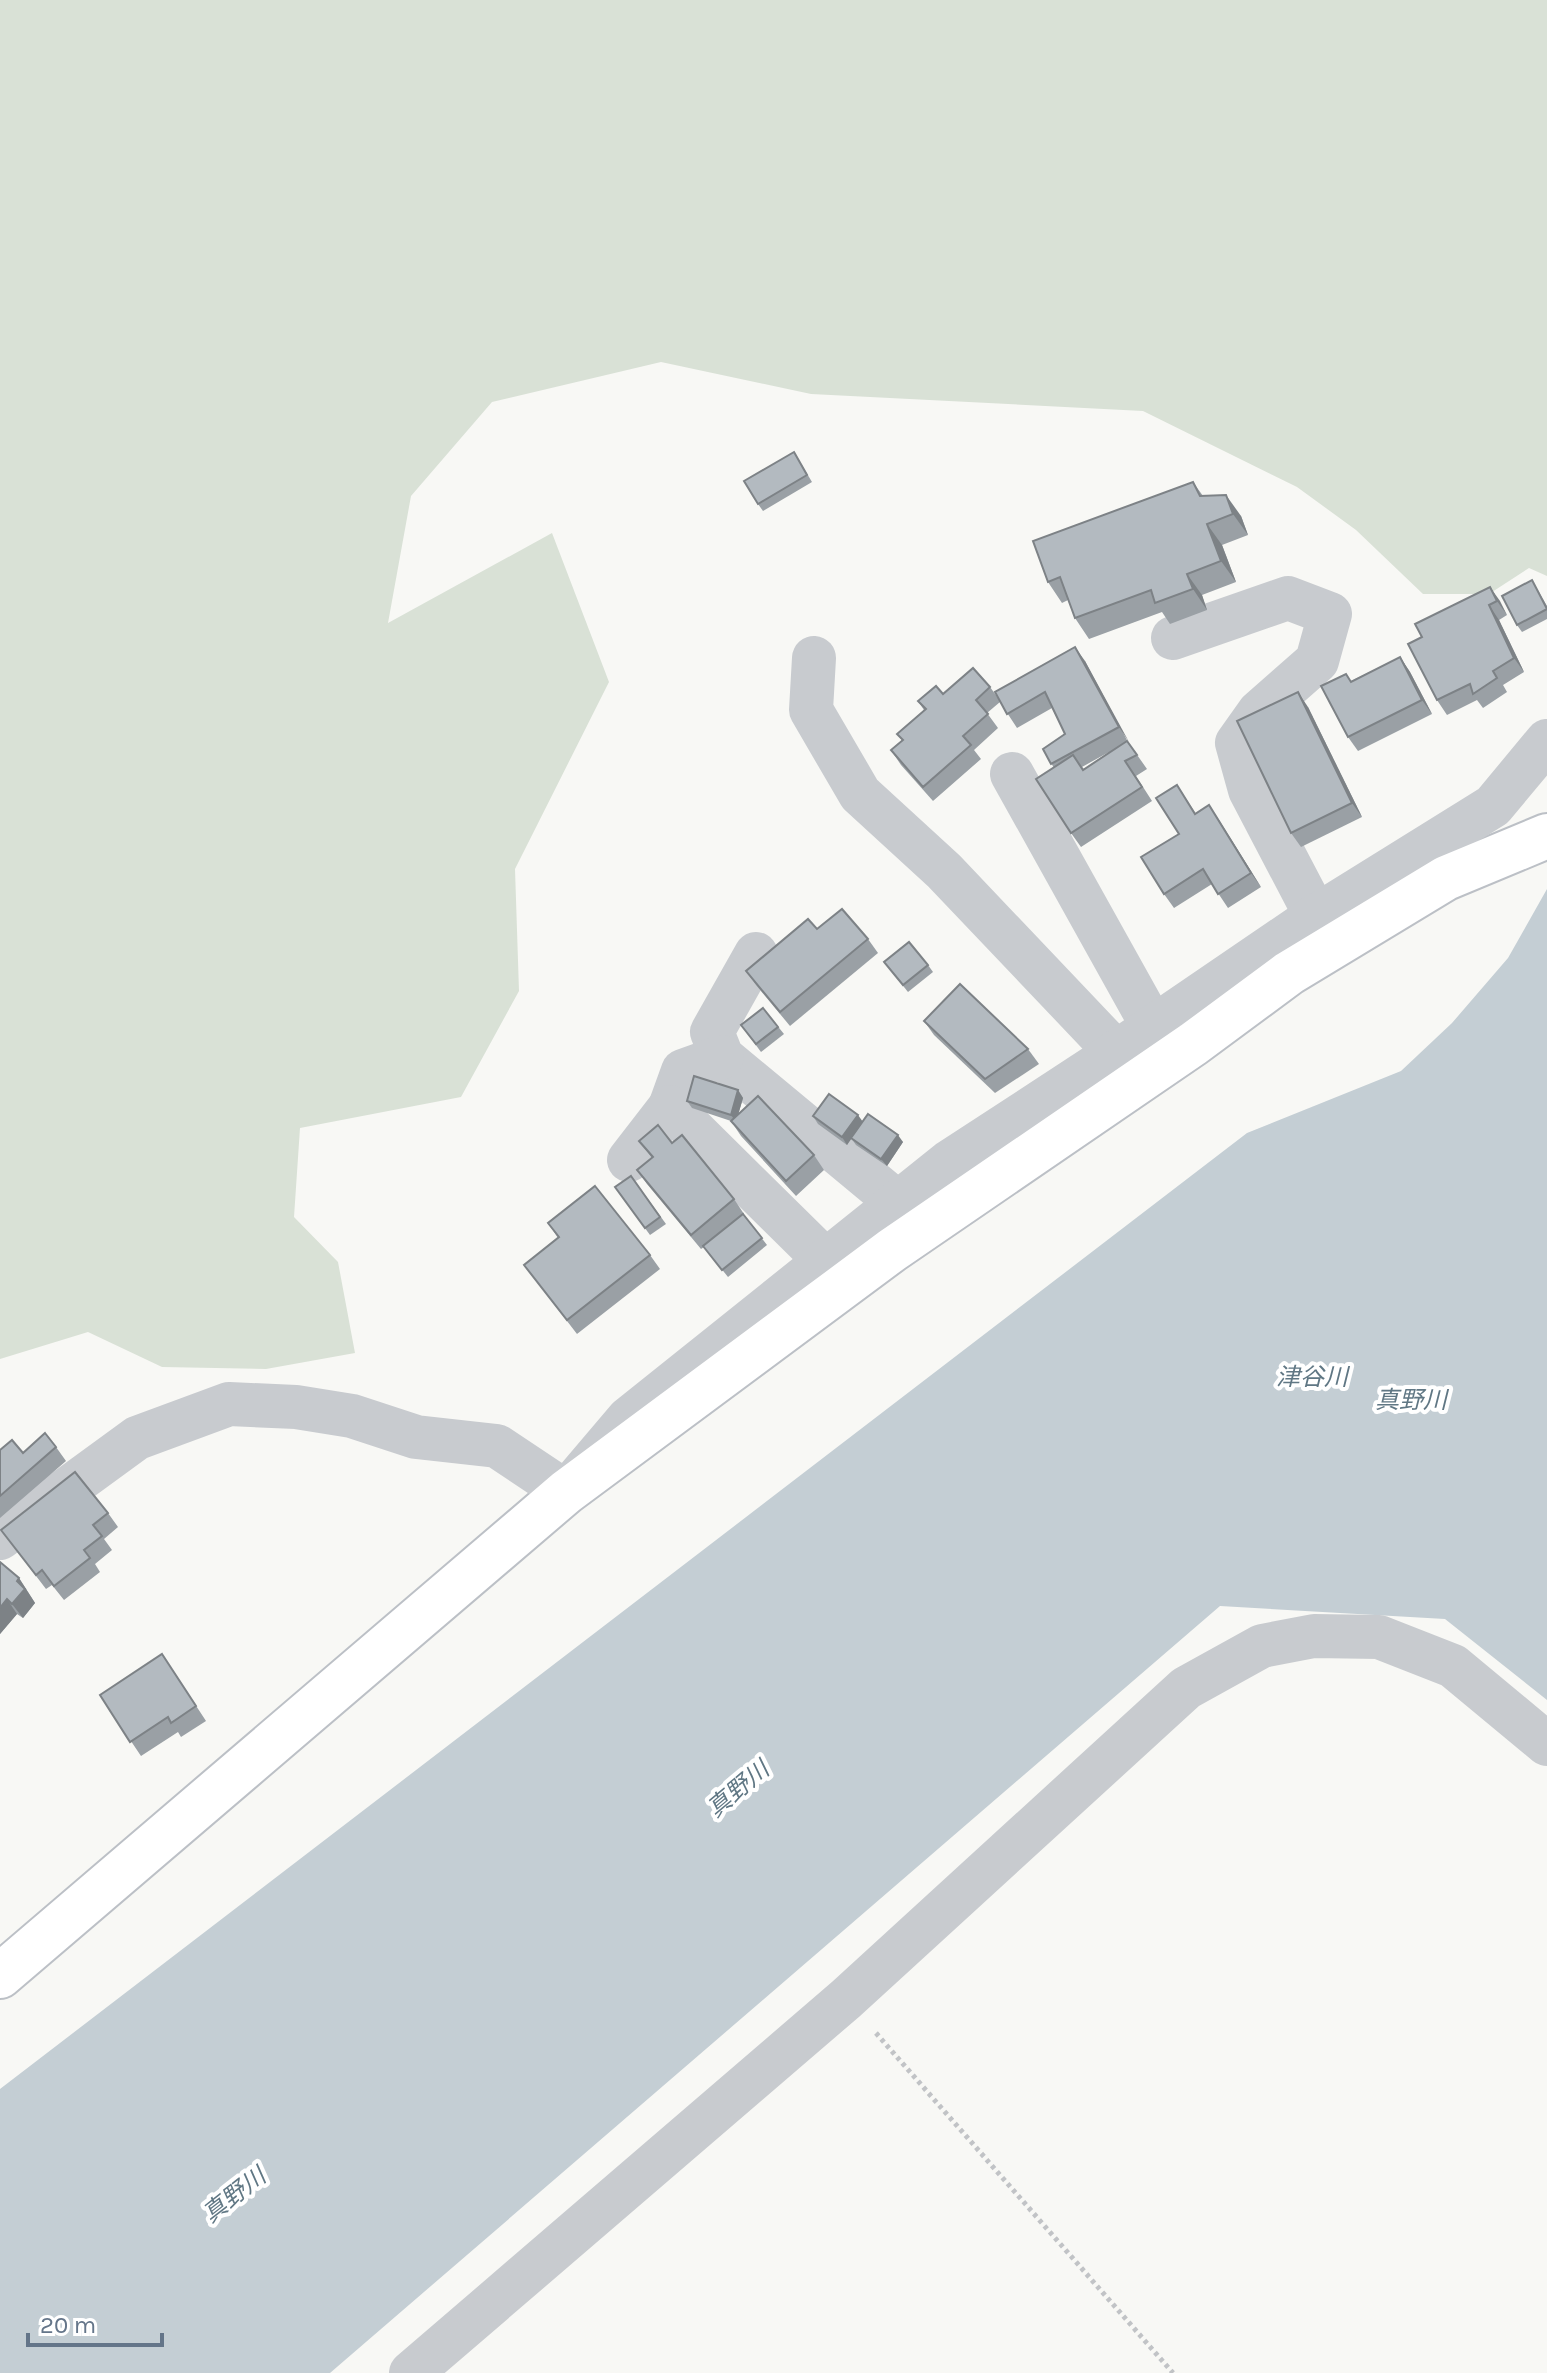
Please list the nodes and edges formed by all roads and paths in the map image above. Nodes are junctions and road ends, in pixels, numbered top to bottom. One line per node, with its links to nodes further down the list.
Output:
1 (1173, 638): 6 (street)
2 (814, 658): 9 (street)
3 (1547, 741): 6 (street)
4 (1012, 774): 8 (street)
5 (1547, 836): 15 (street)
6 (1316, 916): 8 (street)
7 (756, 954): 10 (street)
8 (1153, 1027): 9 (street)
9 (1116, 1052): 13 (street)
10 (722, 1057): 11 (street); 13 (street)
11 (670, 1107): 12 (street); 14 (street)
12 (629, 1160)
13 (898, 1203): 14 (street)
14 (826, 1261): 15 (street)
15 (566, 1492): 16 (street); 18 (street)
16 (0, 1538)
17 (1547, 1744): 19 (street)
18 (0, 1976)
19 (846, 1999): 20 (street); 21 (path)
20 (411, 2373)
21 (1173, 2373)

